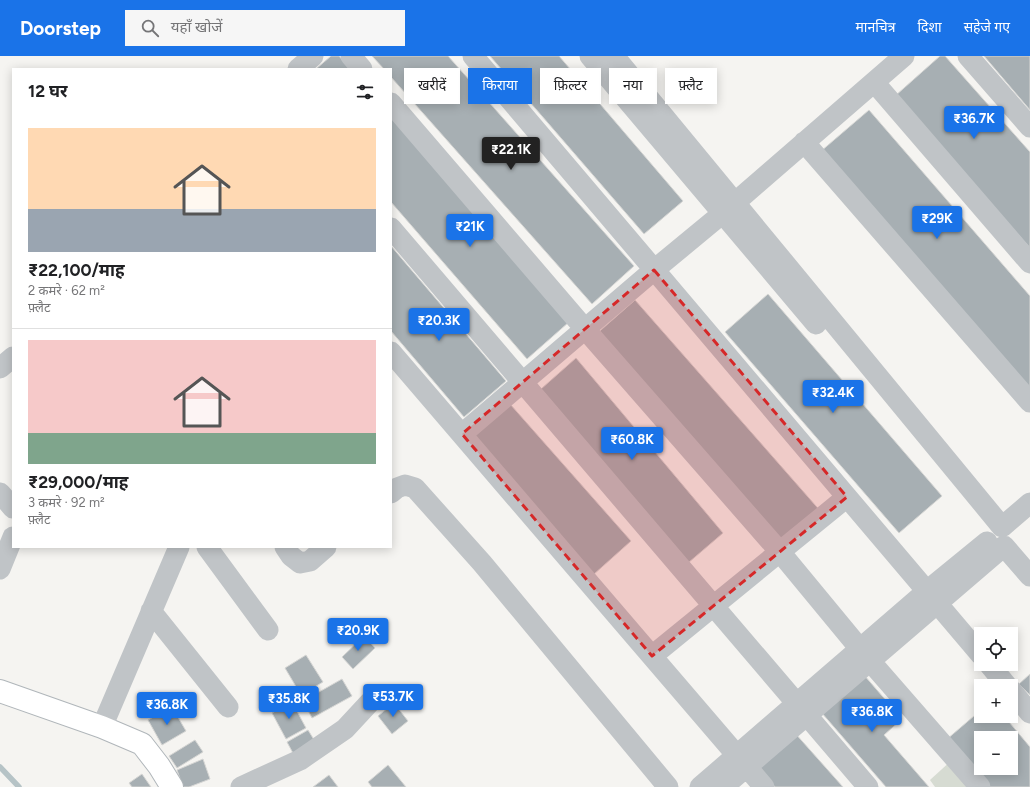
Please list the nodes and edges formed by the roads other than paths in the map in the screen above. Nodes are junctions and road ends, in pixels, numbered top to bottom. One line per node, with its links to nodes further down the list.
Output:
1 (313, 56): 8 (street)
2 (351, 56): 9 (street)
3 (473, 56): 17 (street)
4 (590, 56): 14 (street)
5 (614, 56): 14 (street)
6 (904, 56): 10 (street)
7 (968, 56): 12 (street)
8 (299, 68)
9 (361, 68)
10 (874, 82): 13 (street); 16 (street)
11 (392, 104): 18 (street)
12 (1030, 127)
13 (804, 142): 14 (street); 21 (street)
14 (729, 208): 17 (street); 29 (street)
15 (392, 229): 20 (street)
16 (1030, 263)
17 (654, 270): 18 (street); 25 (street)
18 (585, 329): 20 (street); 35 (street)
19 (392, 353): 22 (street)
20 (523, 382): 22 (street); 40 (street)
21 (1030, 402)
22 (462, 434): 45 (street)
23 (392, 492): 58 (street)
24 (0, 493): 27 (street)
25 (847, 497): 35 (street); 39 (street)
26 (1030, 503): 29 (street)
27 (12, 507)
28 (1030, 521): 29 (street)
29 (1000, 536): 36 (street); 38 (street); 39 (street)
30 (12, 539): 37 (street)
31 (179, 548): 41 (street)
32 (208, 548): 42 (street)
33 (286, 548): 34 (street)
34 (325, 548)
35 (780, 552): 40 (street); 44 (street)
36 (1030, 558)
37 (0, 568)
38 (1030, 576)
39 (932, 597): 43 (street); 44 (street)
40 (713, 606): 45 (street); 52 (street)
41 (151, 611): 51 (street); 54 (street)
42 (268, 630)
43 (974, 647)
44 (866, 655): 52 (street); 63 (street)
45 (652, 656): 55 (street)
46 (995, 671): 47 (street)
47 (1001, 679)
48 (0, 691): 54 (street)
49 (1018, 698): 53 (street)
50 (371, 701): 57 (street)
51 (228, 707)
52 (802, 710): 55 (street); 62 (street)
53 (1030, 713)
54 (102, 728): 56 (street)
55 (742, 761): 59 (street); 60 (street); 61 (street)
56 (172, 787)
57 (240, 787)
58 (668, 787)
59 (700, 787)
60 (723, 787)
61 (764, 787)
62 (868, 787)
63 (980, 787)

